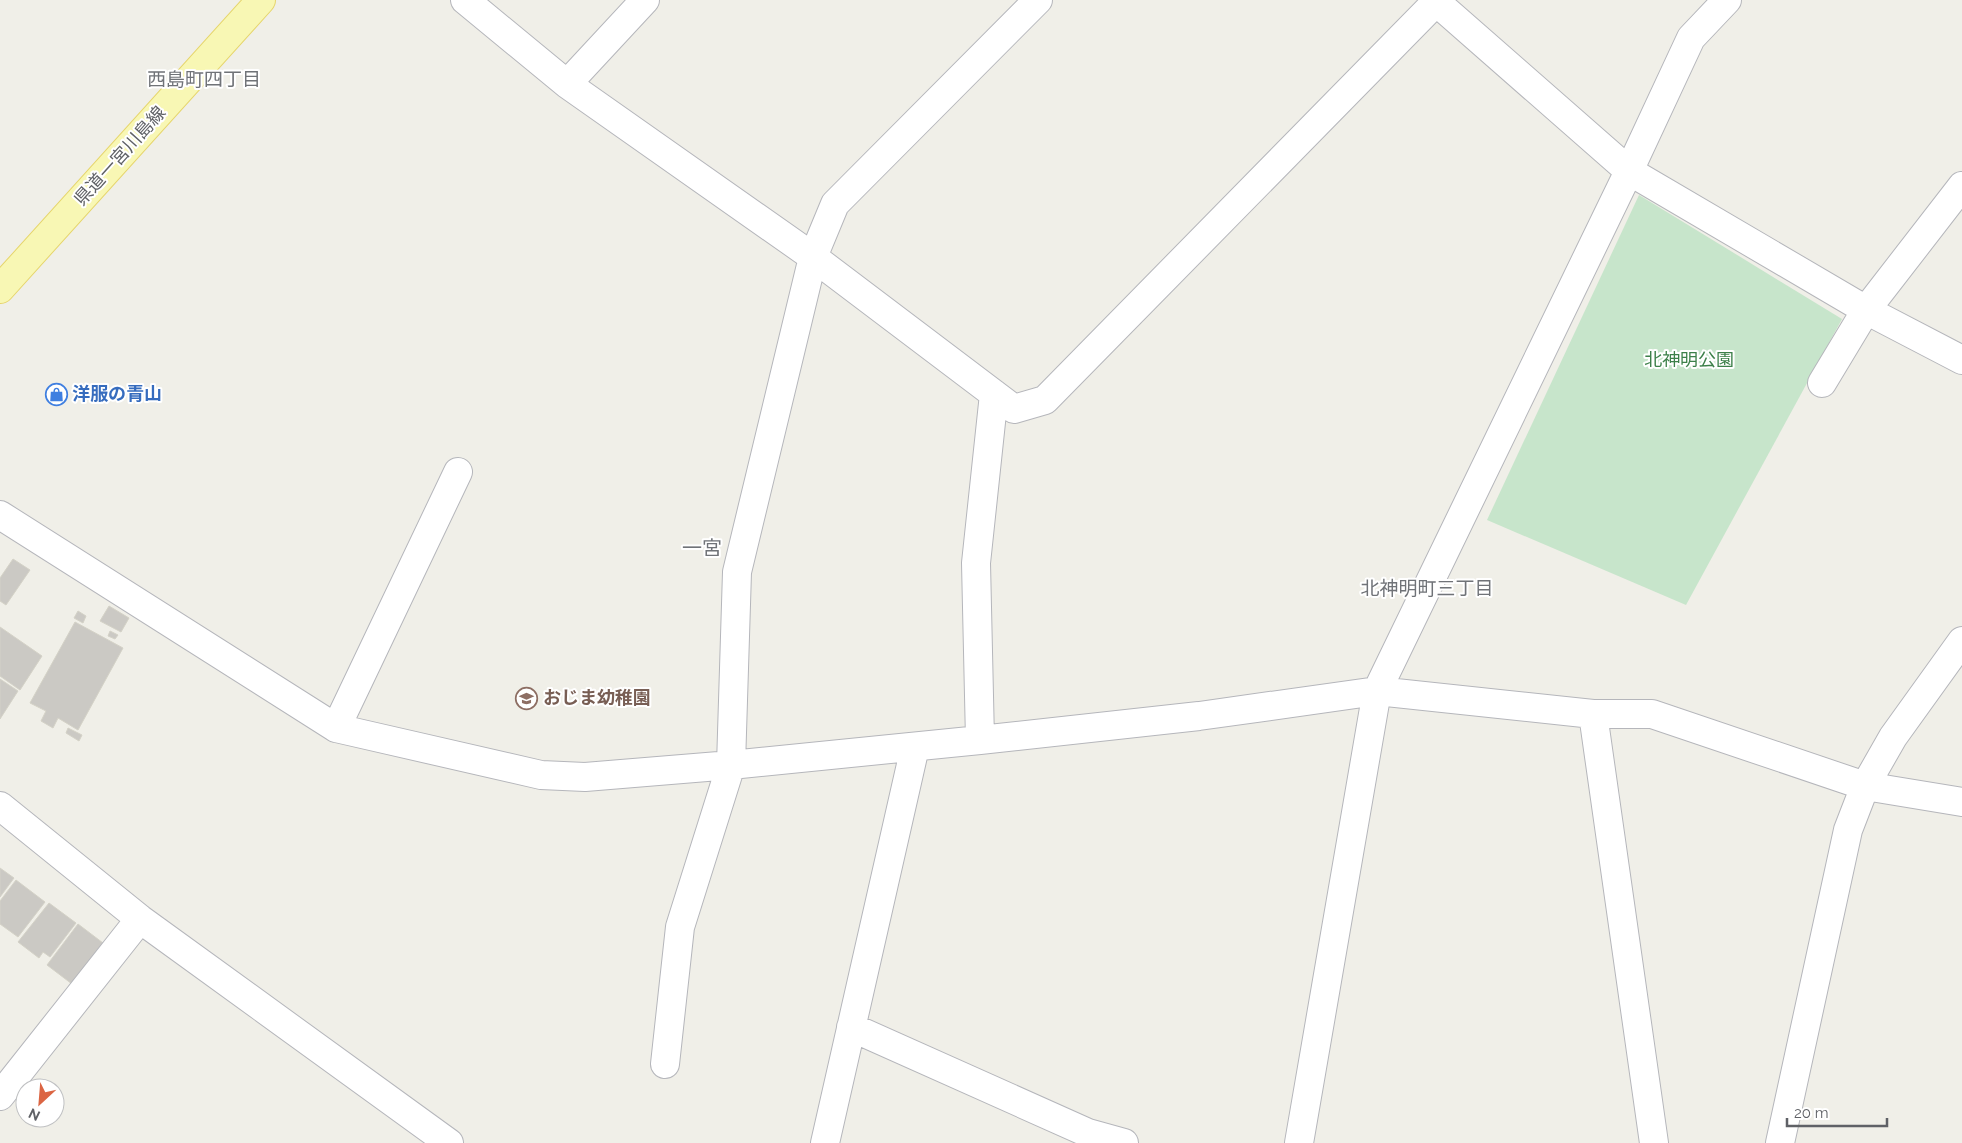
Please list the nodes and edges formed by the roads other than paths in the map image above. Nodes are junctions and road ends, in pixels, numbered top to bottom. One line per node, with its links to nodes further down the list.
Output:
1 (261, 0): 11 (main road, 県道一宮川島線)
2 (465, 0): 7 (street)
3 (644, 0): 7 (street)
4 (1038, 0): 10 (street)
5 (1727, 0): 8 (street)
6 (1436, 1): 8 (street); 15 (street)
7 (567, 84): 10 (street)
8 (1630, 171): 12 (street); 19 (street)
9 (1962, 186): 12 (street)
10 (813, 257): 15 (street); 24 (street)
11 (0, 289)
12 (1866, 310): 13 (street); 14 (street)
13 (1962, 360)
14 (1822, 383)
15 (994, 394): 22 (street)
16 (458, 472): 21 (street)
17 (0, 514): 21 (street)
18 (1962, 641): 25 (street)
19 (1377, 692): 20 (street); 22 (street); 36 (street)
20 (1593, 714): 25 (street); 37 (street)
21 (336, 728): 24 (street)
22 (980, 740): 23 (street)
23 (915, 747): 24 (street); 29 (street)
24 (731, 765): 30 (street)
25 (1865, 786): 26 (street); 38 (street)
26 (1962, 802)
27 (0, 806): 28 (street)
28 (140, 919): 31 (street); 33 (street)
29 (851, 1028): 32 (street); 34 (street)
30 (665, 1064)
31 (0, 1096)
32 (1086, 1138): 35 (street)
33 (449, 1143)
34 (825, 1143)
35 (1124, 1143)
36 (1299, 1143)
37 (1654, 1143)
38 (1780, 1143)

